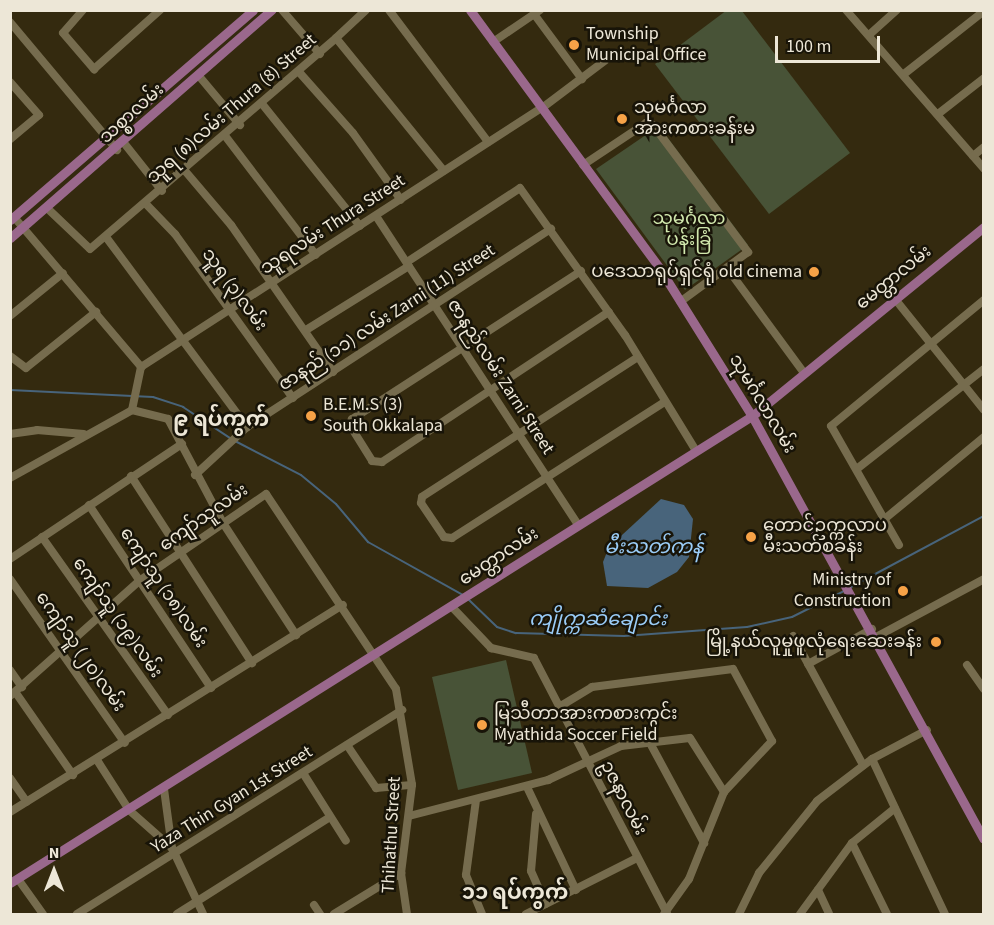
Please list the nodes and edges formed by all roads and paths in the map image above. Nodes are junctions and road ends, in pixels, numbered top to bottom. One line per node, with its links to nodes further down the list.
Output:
1 (83, 10): 2 (street)
2 (160, 10)
3 (253, 10): 31 (main road, သစ္စာလမ်း)
4 (282, 10): 17 (street)
5 (366, 10): 15 (street)
6 (389, 10): 32 (street)
7 (470, 10): 16 (main road, သုမင်္ဂလာလမ်း)
8 (846, 10): 14 (street)
9 (897, 10): 14 (street)
10 (984, 11): 20 (street)
11 (268, 12): 21 (main road, သစ္စာလမ်း)
12 (537, 12): 16 (street); 23 (street)
13 (10, 22): 31 (street)
14 (869, 35): 20 (street)
15 (336, 38): 17 (street, သူရ (၈)လမ်း Thura (8) Street); 38 (street, သူရ (၈)လမ်း Thura (8) Street)
16 (493, 42): 26 (main road, သုမင်္ဂလာလမ်း)
17 (320, 54): 19 (street, သူရ (၈)လမ်း Thura (8) Street)
18 (611, 56): 23 (street, သူရလမ်း Thura Street)
19 (299, 72): 25 (street, သူရ (၈)လမ်း Thura (8) Street); 41 (street)
20 (904, 74): 27 (street)
21 (199, 76): 28 (street); 33 (main road, သစ္စာလမ်း)
22 (984, 78): 27 (street)
23 (582, 79): 26 (street, သူရလမ်း Thura Street)
24 (10, 82): 30 (street)
25 (263, 105): 28 (street, သူရ (၈)လမ်း Thura (8) Street); 46 (street)
26 (542, 108): 32 (street, သူရလမ်း Thura Street); 36 (main road, သုမင်္ဂလာလမ်း)
27 (938, 114): 35 (street)
28 (240, 125): 29 (street, သူရ (၈)လမ်း Thura (8) Street)
29 (226, 137): 39 (street, သူရ (၈)လမ်း Thura (8) Street); 52 (street)
30 (10, 140)
31 (108, 140): 33 (street); 45 (main road, သစ္စာလမ်း)
32 (488, 142): 38 (street, သူရလမ်း Thura Street)
33 (121, 147): 40 (street); 43 (main road, သစ္စာလမ်း)
34 (984, 147): 35 (street)
35 (973, 156): 37 (street)
36 (584, 165): 54 (street); 60 (main road, သုမင်္ဂလာလမ်း)
37 (984, 169)
38 (444, 171): 41 (street, သူရလမ်း Thura Street)
39 (186, 172): 40 (street, သူရ (၈)လမ်း Thura (8) Street); 57 (street)
40 (162, 191): 42 (street, သူရ (၈)လမ်း Thura (8) Street)
41 (401, 200): 44 (street, သူရလမ်း Thura Street)
42 (146, 204): 50 (street, သူရ (၈)လမ်း Thura (8) Street); 62 (street, သူရ (၃)လမ်း)
43 (47, 208): 47 (main road, သစ္စာလမ်း); 50 (street, သူရ (၈)လမ်း Thura (8) Street)
44 (376, 216): 46 (street, သူရလမ်း Thura Street); 53 (street, ဇာနည်လမ်း Zarni Street)
45 (12, 219): 47 (street)
46 (360, 226): 52 (street, သူရလမ်း Thura Street)
47 (23, 227): 51 (main road, သစ္စာလမ်း); 56 (street)
48 (984, 227): 58 (main road, မေတ္တာလမ်း)
49 (551, 229): 53 (street); 55 (street); 61 (street, ဇာနည် (၁၁) လမ်း Zarni (11) Street)
50 (106, 237): 67 (street)
51 (10, 238)
52 (316, 255): 57 (street, သူရလမ်း Thura Street)
53 (408, 264): 61 (street, ဇာနည်လမ်း Zarni Street); 66 (street)
54 (727, 268): 60 (street); 75 (street)
55 (581, 271): 64 (street); 69 (street)
56 (63, 273): 63 (street); 65 (street)
57 (273, 283): 62 (street, သူရလမ်း Thura Street); 66 (street)
58 (895, 299): 68 (street); 75 (main road, မေတ္တာလမ်း)
59 (984, 300): 68 (street)
60 (680, 302): 82 (main road, သုမင်္ဂလာလမ်း)
61 (435, 306): 69 (street, ဇာနည်လမ်း Zarni Street); 74 (street, ဇာနည် (၁၁) လမ်း Zarni (11) Street)
62 (230, 311): 67 (street, သူရလမ်း Thura Street); 78 (street, သူရ (၃)လမ်း)
63 (96, 312): 70 (street); 72 (street)
64 (609, 312): 71 (street); 77 (street)
65 (10, 316)
66 (306, 330): 74 (street)
67 (186, 338): 72 (street, သူရလမ်း Thura Street); 83 (street)
68 (931, 343): 76 (street); 90 (street)
69 (463, 348): 77 (street, ဇာနည်လမ်း Zarni Street); 77 (street)
70 (10, 356)
71 (639, 357): 79 (street); 86 (street)
72 (141, 367): 80 (street)
73 (984, 369): 76 (street)
74 (333, 372): 78 (street, ဇာနည် (၁၁) လမ်း Zarni (11) Street)
75 (804, 373): 82 (main road, မေတ္တာလမ်း)
76 (964, 385): 81 (street); 90 (street)
77 (492, 392): 86 (street, ဇာနည်လမ်း Zarni Street)
78 (293, 398): 83 (street, ဇာနည် (၁၁) လမ်း Zarni (11) Street)
79 (665, 402): 89 (street); 93 (street)
80 (133, 406): 85 (street); 88 (street)
81 (984, 410)
82 (752, 416): 89 (main road, မေတ္တာလမ်း); 109 (main road, သုမင်္ဂလာလမ်း)
83 (243, 429): 91 (street, ဇာနည် (၁၁) လမ်း Zarni (11) Street)
84 (10, 434): 85 (street)
85 (84, 434): 94 (street)
86 (519, 434): 93 (street, ဇာနည်လမ်း Zarni Street); 93 (street)
87 (984, 437): 96 (street)
88 (182, 444): 91 (street); 92 (street)
89 (696, 452): 98 (main road, မေတ္တာလမ်း)
90 (858, 468): 96 (street)
91 (195, 475): 97 (street)
92 (131, 476): 95 (street); 101 (street)
93 (547, 477): 98 (street, ဇာနည်လမ်း Zarni Street)
94 (10, 478)
95 (89, 505): 99 (street); 105 (street, ကျော်သူ (၁၈)လမ်း)
96 (887, 517): 100 (street)
97 (223, 524): 101 (street, ကျော်သူလမ်း); 106 (street, ကျော်သူလမ်း); 110 (street)
98 (578, 525): 107 (main road, မေတ္တာလမ်း)
99 (42, 537): 102 (street); 108 (street, ကျော်သူ (၁၉)လမ်း)
100 (899, 545)
101 (180, 554): 105 (street, ကျော်သူလမ်း); 114 (street)
102 (10, 559)
103 (10, 579): 112 (street, ကျော်သူ (၂၀)လမ်း)
104 (984, 579): 109 (street)
105 (139, 581): 108 (street, ကျော်သူလမ်း); 119 (street, ကျော်သူ (၁၈)လမ်း)
106 (343, 605): 110 (street); 113 (street, ကျော်သူလမ်း)
107 (452, 607): 113 (main road, မေတ္တာလမ်း); 121 (street, ဥဇနာလမ်း)
108 (96, 617): 112 (street, ကျော်သူလမ်း); 123 (street, ကျော်သူ (၁၉)လမ်း)
109 (874, 633): 115 (street); 124 (main road, သုမင်္ဂလာလမ်း)
110 (296, 635): 114 (street)
111 (793, 636): 115 (street)
112 (61, 652): 120 (street, ကျော်သူလမ်း); 125 (street, ကျော်သူ (၂၀)လမ်း)
113 (377, 655): 122 (street, Thihathu Street); 137 (main road, မေတ္တာလမ်း)
114 (252, 663): 119 (street)
115 (808, 663): 131 (street)
116 (967, 664): 118 (street)
117 (10, 670): 120 (street)
118 (983, 686)
119 (211, 688): 123 (street)
120 (16, 692): 133 (street)
121 (559, 707): 130 (street, ဥဇနာလမ်း); 138 (street)
122 (402, 710): 127 (street, Yaza Thin Gyan 1st Street); 135 (street, Thihathu Street)
123 (168, 715): 125 (street)
124 (927, 730): 128 (street); 147 (main road, သုမင်္ဂလာလမ်း)
125 (125, 743): 129 (street)
126 (650, 743): 130 (street); 138 (street); 149 (street)
127 (347, 745): 132 (street, Yaza Thin Gyan 1st Street); 135 (street)
128 (872, 759): 131 (street); 141 (street)
129 (96, 760): 133 (street); 142 (street)
130 (588, 762): 136 (street); 152 (street, ဥဇနာလမ်း)
131 (862, 765): 170 (street)
132 (303, 773): 146 (street); 151 (street, Yaza Thin Gyan 1st Street)
133 (73, 775): 140 (street)
134 (10, 778): 140 (street)
135 (412, 785): 145 (street, Thihathu Street)
136 (527, 787): 139 (street); 144 (street)
137 (164, 789): 142 (main road, မေတ္တာလမ်း); 151 (street)
138 (724, 792): 149 (street)
139 (476, 800): 145 (street); 168 (street)
140 (27, 802): 143 (street)
141 (895, 808): 150 (street); 174 (street)
142 (129, 810): 151 (street); 154 (main road, မေတ္တာလမ်း)
143 (10, 812)
144 (537, 813): 155 (street); 159 (street)
145 (410, 816): 153 (street, Thihathu Street)
146 (330, 817): 148 (street); 157 (street)
147 (983, 836)
148 (346, 841)
149 (704, 843): 161 (street)
150 (852, 843): 156 (street); 173 (street)
151 (174, 851): 157 (street); 163 (street, Yaza Thin Gyan 1st Street)
152 (637, 858): 155 (street); 161 (street, ဥဇနာလမ်း)
153 (401, 873): 166 (street); 167 (street, Thihathu Street)
154 (14, 881): 162 (street)
155 (576, 890): 159 (street)
156 (818, 890): 171 (street); 172 (street)
157 (199, 900): 164 (street); 165 (street)
158 (314, 904): 160 (street)
159 (546, 904): 169 (street)
160 (319, 914)
161 (666, 914)
162 (42, 915)
163 (77, 915)
164 (177, 915)
165 (203, 915)
166 (334, 915)
167 (407, 915)
168 (482, 915)
169 (526, 915)
170 (740, 915)
171 (800, 915)
172 (829, 915)
173 (887, 915)
174 (945, 915)

